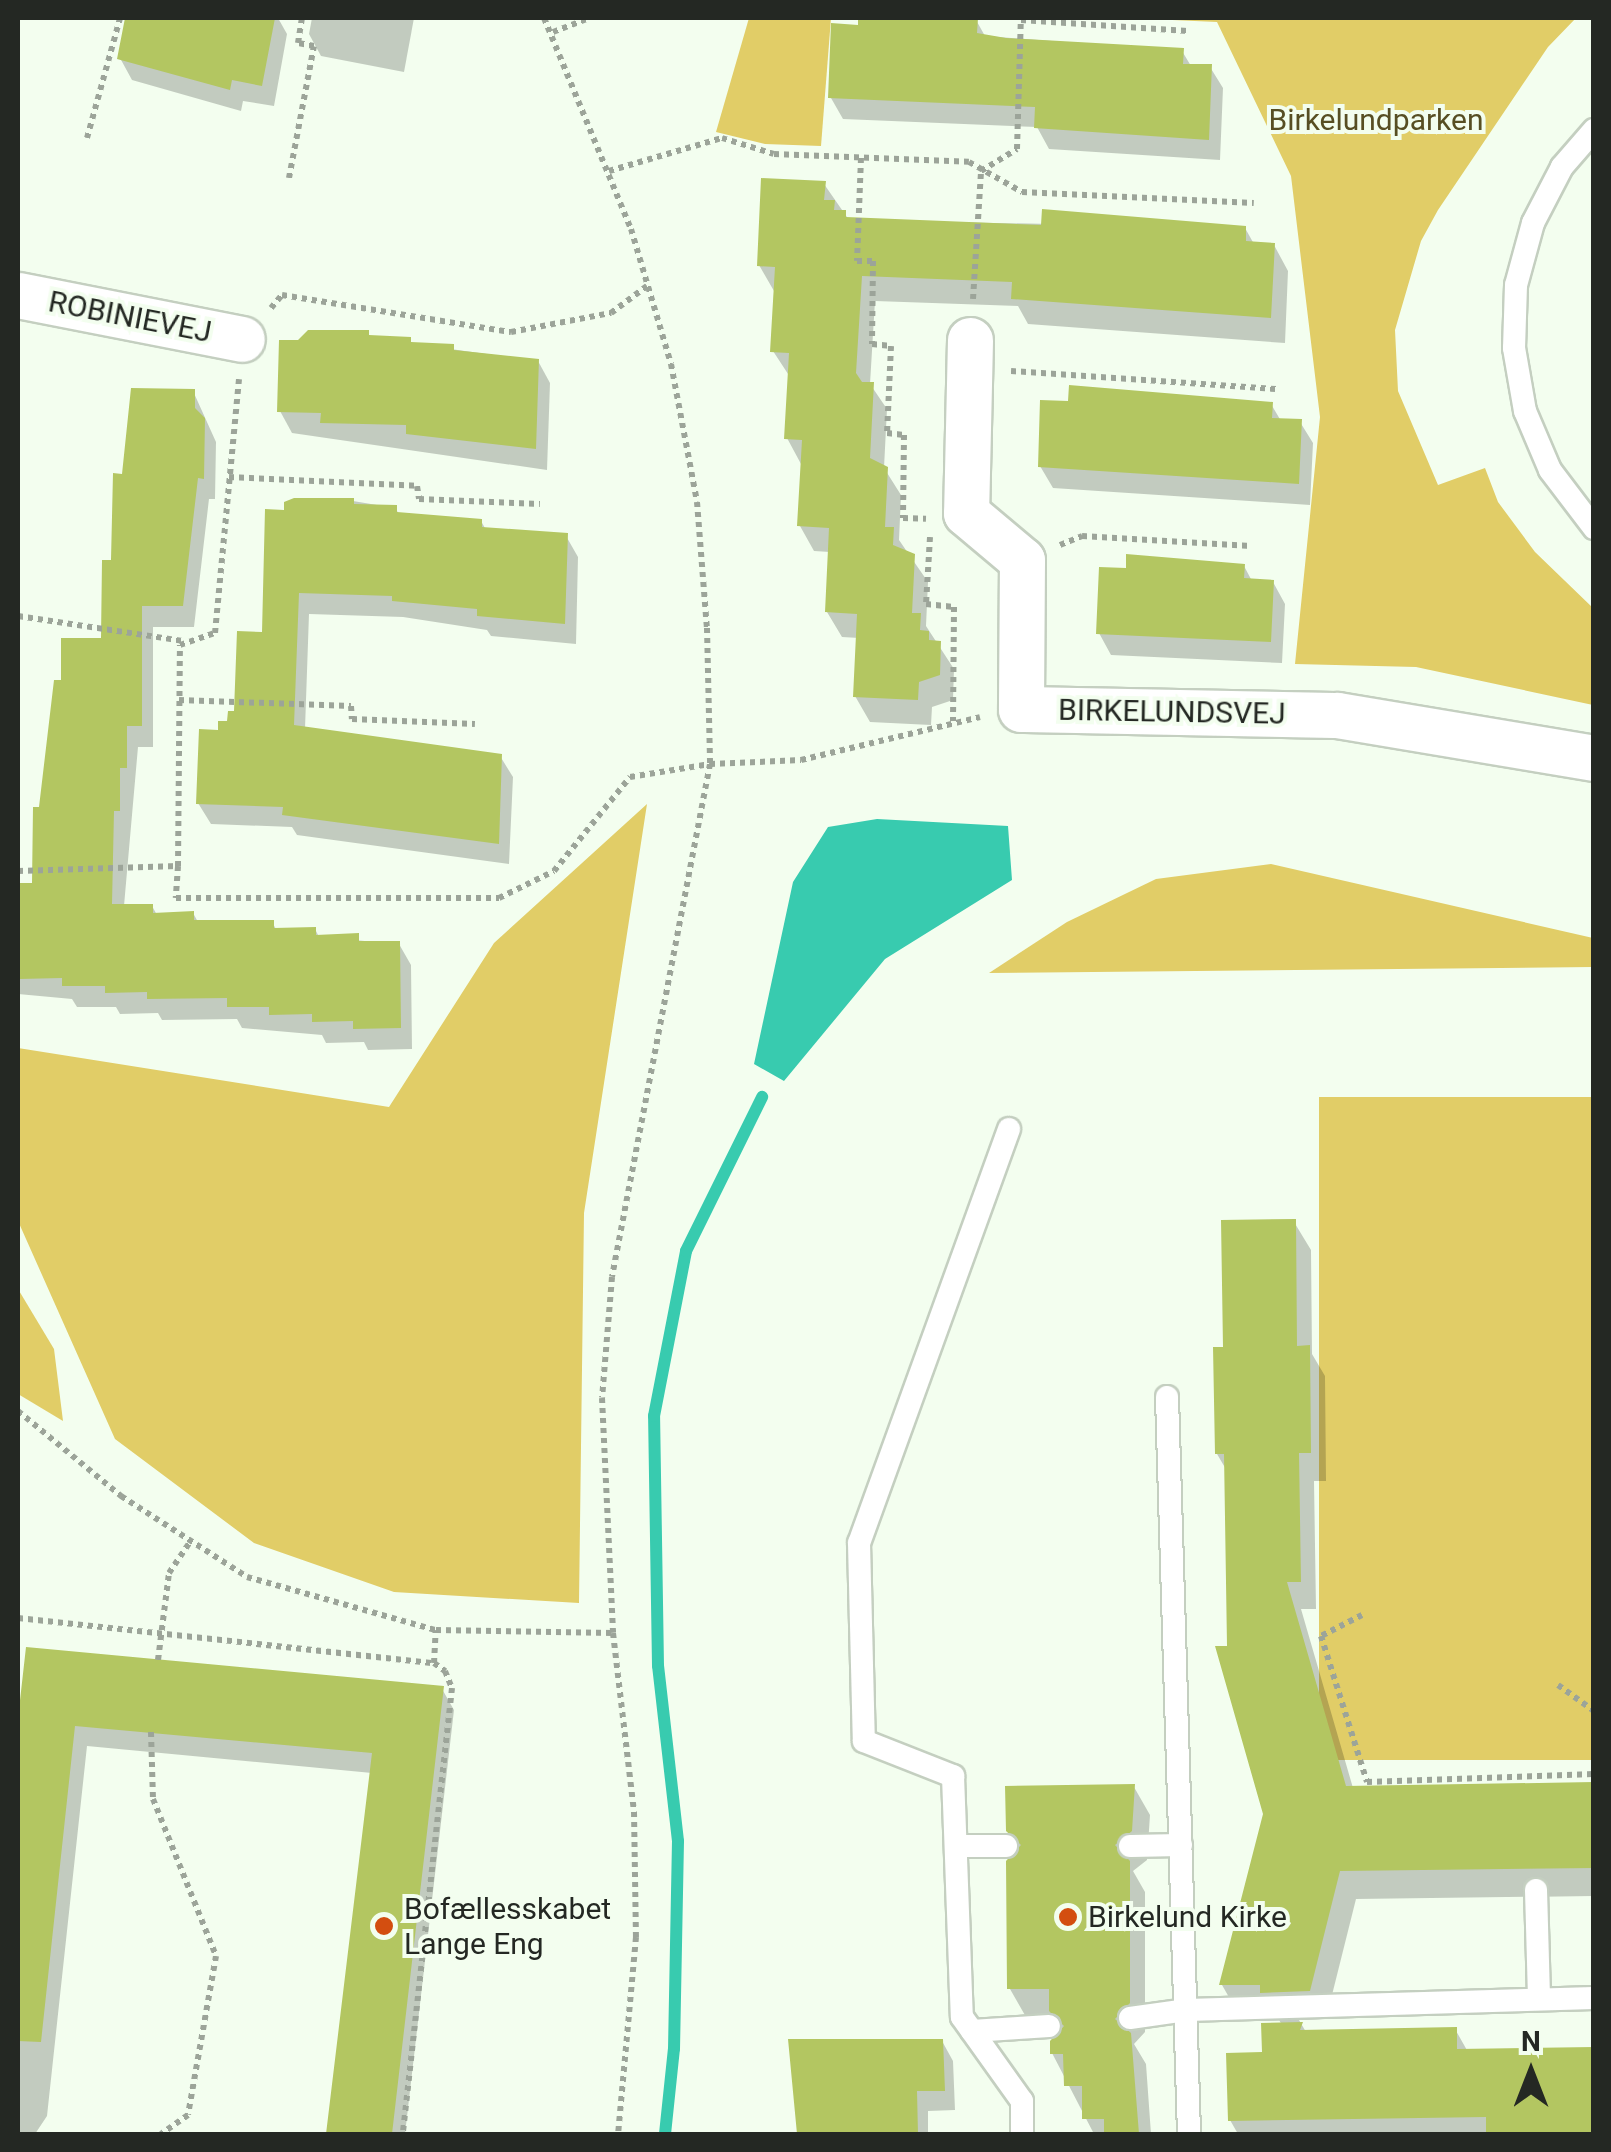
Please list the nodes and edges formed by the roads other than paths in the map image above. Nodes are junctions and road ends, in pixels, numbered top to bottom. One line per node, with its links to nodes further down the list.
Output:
1 (1594, 130): 5 (lane)
2 (18, 295): 3 (street, ROBINIEVEJ)
3 (242, 339)
4 (969, 354): 6 (street, BIRKELUNDSVEJ)
5 (1594, 528)
6 (1594, 758)
7 (1009, 1129): 10 (lane)
8 (1167, 1397): 9 (lane)
9 (1182, 1845): 12 (lane); 16 (lane)
10 (956, 1846): 11 (lane); 19 (lane)
11 (1006, 1846)
12 (1130, 1846)
13 (1536, 1890): 15 (lane)
14 (1594, 1998): 15 (lane)
15 (1539, 2000): 16 (lane)
16 (1187, 2010): 17 (lane); 21 (lane)
17 (1130, 2018)
18 (1050, 2026): 19 (lane)
19 (972, 2031): 20 (lane)
20 (1022, 2134)
21 (1189, 2134)

